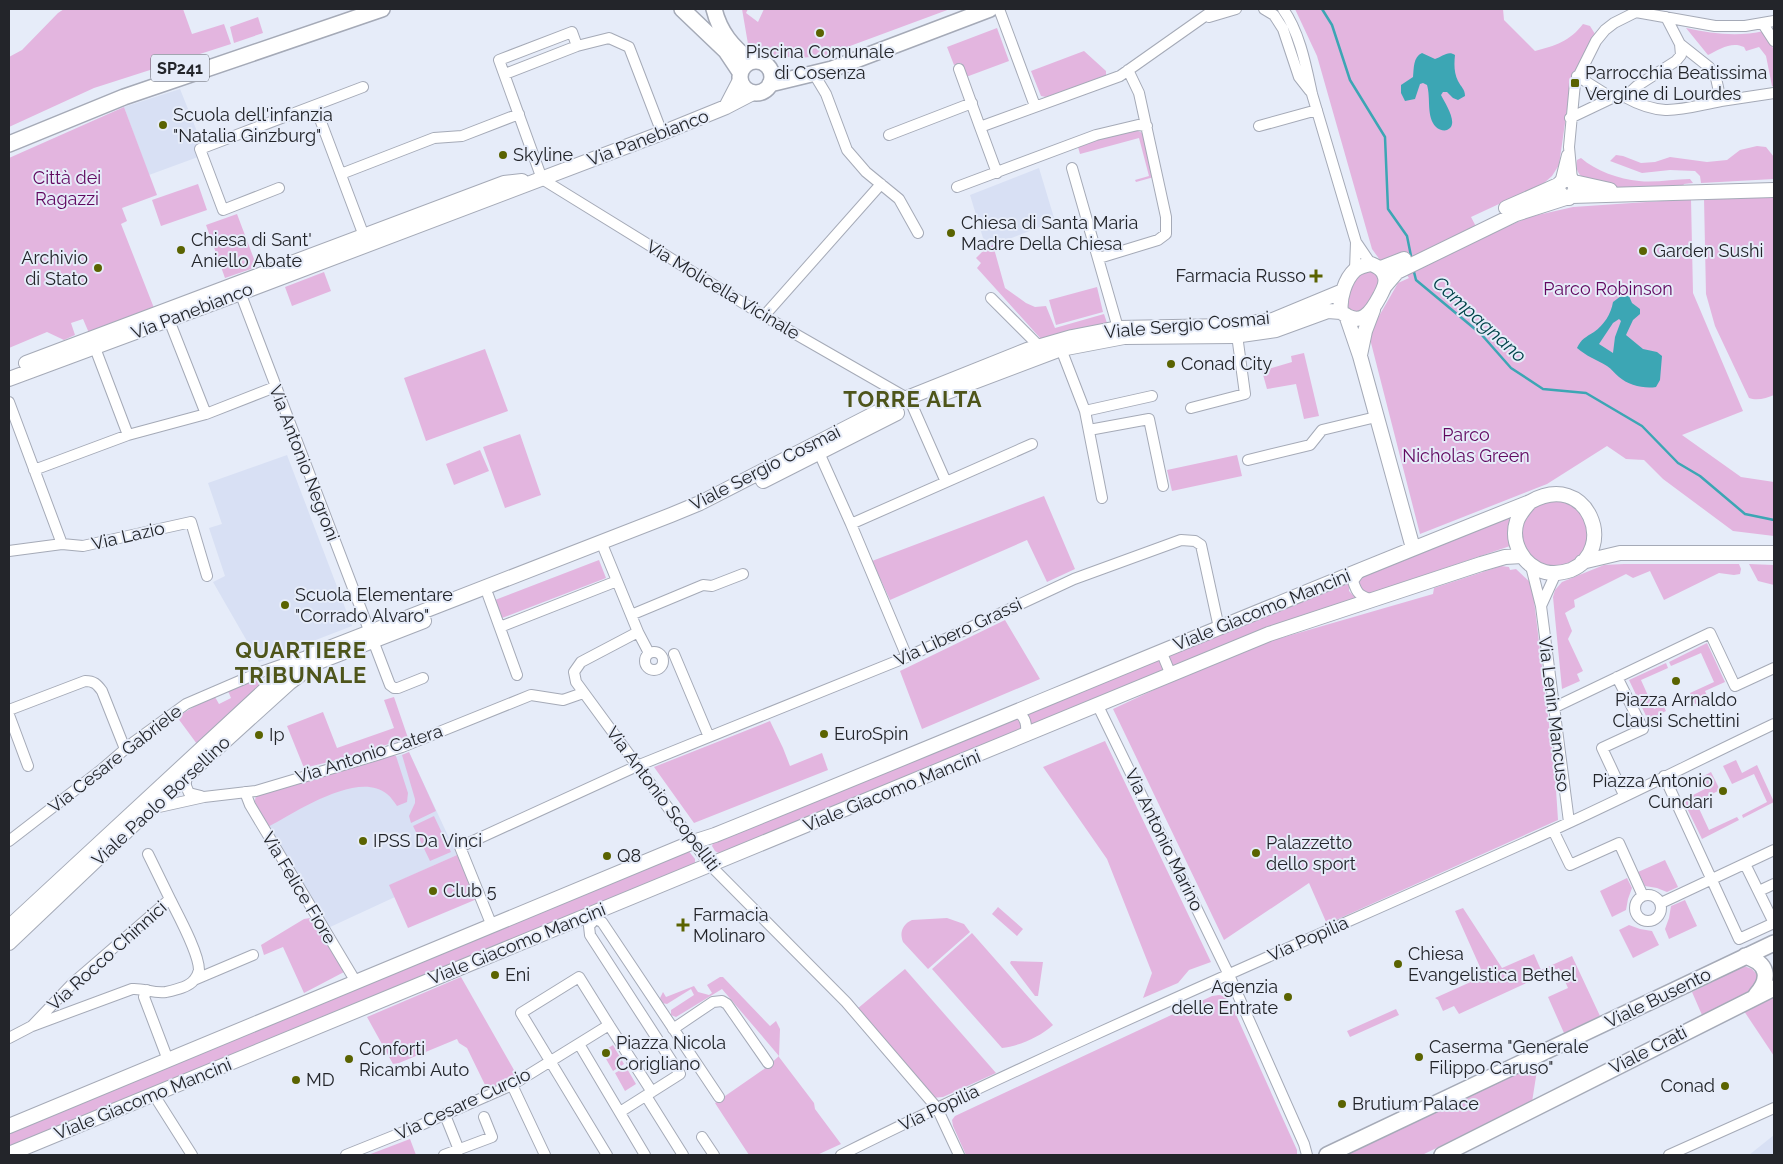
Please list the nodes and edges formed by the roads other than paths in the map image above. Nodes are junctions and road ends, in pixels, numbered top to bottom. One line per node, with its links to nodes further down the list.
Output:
1 (354, 9): 47 (main road, SP241)
2 (382, 9): 49 (main road)
3 (682, 9): 23 (main road)
4 (714, 9): 23 (main road)
5 (990, 9): 21 (main road)
6 (999, 9): 38 (street)
7 (1215, 9): 13 (street)
8 (1236, 9): 13 (street)
9 (1264, 9): 32 (street)
10 (1283, 9): 32 (street)
11 (1636, 10): 12 (street); 26 (street)
12 (1666, 17): 15 (street); 17 (street)
13 (1204, 18): 22 (street)
14 (1774, 22): 15 (street)
15 (1763, 24): 16 (street)
16 (1774, 41)
17 (1680, 44): 33 (street); 35 (street)
18 (577, 46): 25 (street); 25 (street); 46 (street)
19 (768, 67): 23 (main road); 24 (main road); 27 (main road)
20 (959, 68): 36 (street)
21 (829, 70): 24 (main road); 31 (street)
22 (1128, 70): 38 (street); 43 (street)
23 (744, 71): 29 (main road); 39 (street, Via Panebianco)
24 (812, 74): 27 (main road); 31 (street)
25 (505, 76): 41 (street)
26 (1577, 76): 34 (street); 42 (street)
27 (770, 84): 29 (main road)
28 (363, 87): 37 (street)
29 (753, 93): 39 (street, Via Panebianco)
30 (1774, 93): 35 (street)
31 (826, 94): 55 (street)
32 (1312, 94): 40 (street)
33 (1625, 96): 34 (street); 35 (street)
34 (1612, 98): 42 (street)
35 (1721, 101)
36 (972, 103): 45 (street); 48 (street)
37 (315, 106): 52 (street); 57 (street)
38 (1035, 106): 45 (street)
39 (726, 107): 46 (street, Via Panebianco)
40 (1317, 110): 44 (street); 64 (street)
41 (520, 114): 52 (street); 53 (street)
42 (1570, 118): 54 (street)
43 (1147, 126): 51 (street); 65 (street)
44 (1259, 126)
45 (980, 127): 51 (street)
46 (662, 134): 53 (street, Via Panebianco)
47 (9, 135)
48 (889, 135)
49 (9, 144)
50 (1072, 168): 65 (street)
51 (996, 173): 56 (street)
52 (341, 174): 63 (street)
53 (542, 179): 63 (street, Via Panebianco); 68 (street, Via Panebianco); 73 (street, Via Molicella Vicinale)
54 (1566, 183): 59 (street); 60 (street); 61 (street)
55 (881, 184): 62 (street); 73 (street)
56 (957, 187)
57 (279, 188)
58 (1774, 190): 59 (street)
59 (1627, 195): 60 (street)
60 (1571, 197): 61 (street)
61 (1513, 210): 66 (street)
62 (918, 234)
63 (364, 236): 68 (street, Via Panebianco)
64 (1356, 242): 66 (street); 67 (street)
65 (1099, 258): 75 (street)
66 (1385, 267): 67 (street); 71 (street)
67 (1355, 270): 69 (street)
68 (238, 289): 74 (street, Via Panebianco); 81 (street, Via Panebianco); 83 (street, Via Antonio Negroni)
69 (1342, 291): 72 (street); 75 (street, Viale Sergio Cosmai)
70 (991, 298): 77 (street)
71 (1373, 310): 72 (street); 80 (street)
72 (1343, 314): 76 (street, Viale Sergio Cosmai); 80 (street)
73 (764, 316): 86 (street, Via Molicella Vicinale)
74 (169, 320): 78 (street, Via Panebianco); 89 (street)
75 (1118, 328): 77 (street, Viale Sergio Cosmai)
76 (1238, 336): 79 (street, Viale Sergio Cosmai); 87 (street)
77 (1039, 346): 86 (street, Viale Sergio Cosmai)
78 (95, 348): 82 (street, Via Panebianco); 92 (street)
79 (1061, 350): 86 (street, Viale Sergio Cosmai); 88 (street)
80 (1360, 356): 90 (street)
81 (9, 369)
82 (9, 379)
83 (275, 387): 89 (street); 123 (street, Via Antonio Negroni)
84 (1152, 396): 88 (street)
85 (9, 402): 96 (street)
86 (909, 402): 94 (street, Viale Sergio Cosmai); 97 (street)
87 (1191, 408)
88 (1085, 411): 91 (street)
89 (206, 414): 92 (street)
90 (1376, 417): 95 (street); 104 (street)
91 (1089, 430): 98 (street); 99 (street)
92 (128, 435): 96 (street)
93 (1032, 444): 97 (street)
94 (816, 448): 101 (street); 105 (street, Viale Sergio Cosmai); 123 (street, Viale Sergio Cosmai)
95 (1248, 460)
96 (34, 470): 103 (street)
97 (946, 482): 101 (street)
98 (1163, 486)
99 (1102, 498)
100 (1530, 502): 102 (street, Viale Giacomo Mancini); 104 (street, Viale Giacomo Mancini); 109 (street)
101 (851, 524): 127 (street)
102 (1594, 535): 107 (street); 110 (street)
103 (62, 544): 106 (street, Via Lazio); 114 (street, Via Lazio)
104 (1413, 548): 111 (street, Viale Giacomo Mancini)
105 (604, 549): 115 (street); 116 (street, Viale Sergio Cosmai)
106 (9, 552)
107 (1620, 553): 108 (street); 110 (street)
108 (1774, 553)
109 (1527, 561): 112 (street, Viale Giacomo Mancini); 117 (street, Viale Giacomo Mancini); 118 (street, Via Lenin Mancuso)
110 (1582, 562): 112 (street)
111 (1362, 569): 117 (street, Viale Giacomo Mancini); 121 (street, Viale Giacomo Mancini)
112 (1556, 573): 118 (street)
113 (743, 574): 119 (street)
114 (207, 576)
115 (617, 581): 119 (street); 120 (street)
116 (488, 596): 120 (street); 123 (street, Viale Sergio Cosmai)
117 (1372, 600): 131 (street, Viale Giacomo Mancini)
118 (1540, 606): 138 (street, Via Lenin Mancuso)
119 (631, 615): 122 (street)
120 (500, 627): 132 (street)
121 (1220, 628): 124 (street, Viale Giacomo Mancini); 127 (street, Via Libero Grassi)
122 (638, 632): 125 (street); 136 (street, Via Antonio Scopelliti)
123 (371, 637): 128 (street, Viale Sergio Cosmai); 134 (street, Via Antonio Negroni)
124 (1162, 651): 131 (street, Viale Giacomo Mancini); 140 (street, Viale Giacomo Mancini)
125 (649, 653)
126 (674, 654): 144 (street)
127 (907, 656): 144 (street, Via Libero Grassi)
128 (313, 659): 130 (street, Via Cesare Gabriele); 135 (street, Viale Paolo Borsellino); 149 (street, Viale Paolo Borsellino)
129 (1774, 668): 133 (street)
130 (258, 673): 135 (street); 145 (street, Via Cesare Gabriele)
131 (1171, 674): 137 (street, Viale Giacomo Mancini)
132 (517, 676)
133 (1617, 677): 138 (street); 151 (street)
134 (423, 678)
135 (273, 682): 170 (street, Viale Paolo Borsellino)
136 (583, 693): 147 (street, Via Antonio Scopelliti); 150 (street, Via Antonio Catera)
137 (1098, 706): 143 (street, Viale Giacomo Mancini); 176 (street, Via Antonio Marino)
138 (1552, 708): 154 (street, Via Lenin Mancuso)
139 (9, 710): 145 (street)
140 (1016, 711): 143 (street); 157 (street, Viale Giacomo Mancini)
141 (9, 715): 146 (street)
142 (1774, 724): 148 (street, Via Popilia)
143 (1026, 736): 161 (street, Viale Giacomo Mancini)
144 (709, 737): 147 (street, Via Libero Grassi)
145 (125, 748): 156 (street, Via Cesare Gabriele)
146 (28, 766)
147 (637, 766): 157 (street, Via Antonio Scopelliti); 171 (street, Via Libero Grassi)
148 (1664, 776): 151 (street, Via Popilia); 162 (street)
149 (186, 777): 152 (street); 153 (street, Viale Paolo Borsellino)
150 (245, 792): 152 (street, Via Antonio Catera); 178 (street, Via Felice Fiore)
151 (1624, 795): 154 (street, Via Popilia)
152 (204, 797): 153 (street, Via Antonio Catera)
153 (150, 809): 173 (street, Viale Paolo Borsellino)
154 (1569, 822): 155 (street, Via Popilia)
155 (1553, 830): 165 (street); 176 (street, Via Popilia)
156 (9, 842)
157 (693, 842): 161 (street, Via Antonio Scopelliti); 171 (street, Viale Giacomo Mancini)
158 (1774, 850): 160 (street)
159 (148, 854): 166 (street)
160 (1745, 864): 162 (street); 164 (street)
161 (710, 865): 168 (street, Viale Giacomo Mancini); 194 (street, Via Antonio Scopelliti)
162 (1713, 879): 167 (street); 169 (street)
163 (1774, 884): 164 (street)
164 (1759, 891): 169 (street)
165 (1643, 896): 167 (street); 167 (street)
166 (170, 899): 177 (street, Via Rocco Chinnici); 183 (street, Via Rocco Chinnici)
167 (1661, 904)
168 (594, 916): 184 (street); 191 (street); 192 (street, Viale Giacomo Mancini)
169 (1774, 923)
170 (9, 926)
171 (492, 926): 178 (street, Viale Giacomo Mancini)
172 (1773, 942): 175 (main road, Viale Busento)
173 (9, 943)
174 (253, 955): 177 (street)
175 (1745, 956): 181 (main road); 214 (main road, Viale Busento)
176 (1229, 974): 194 (street, Via Popilia); 213 (street, Via Antonio Marino)
177 (194, 980): 180 (street, Via Rocco Chinnici)
178 (356, 982): 187 (street, Viale Giacomo Mancini)
179 (1774, 988): 181 (main road, Viale Crati)
180 (147, 990): 183 (street, Via Rocco Chinnici); 187 (street)
181 (1755, 997): 215 (main road, Viale Crati)
182 (609, 1025): 186 (street); 188 (street); 191 (street)
183 (32, 1026): 185 (street, Via Rocco Chinnici)
184 (673, 1028): 189 (street); 193 (street)
185 (9, 1038)
186 (579, 1044): 188 (street); 196 (street)
187 (168, 1060): 199 (street, Viale Giacomo Mancini)
188 (551, 1062): 190 (street, Via Cesare Curcio); 207 (street)
189 (768, 1063)
190 (512, 1085): 197 (street, Via Cesare Curcio); 206 (street)
191 (649, 1094): 196 (street); 209 (street)
192 (154, 1095): 202 (street, Viale Giacomo Mancini); 203 (street)
193 (719, 1097)
194 (937, 1108): 211 (street, Via Popilia); 212 (street, Via Antonio Scopelliti)
195 (1774, 1108): 216 (street)
196 (620, 1112): 208 (street)
197 (445, 1115): 201 (street); 204 (street, Via Cesare Curcio)
198 (484, 1117): 201 (street)
199 (9, 1126)
200 (702, 1137): 210 (street)
201 (459, 1150): 205 (street)
202 (10, 1154)
203 (192, 1155)
204 (346, 1155)
205 (444, 1155)
206 (545, 1155)
207 (607, 1155)
208 (646, 1155)
209 (683, 1155)
210 (714, 1155)
211 (841, 1155)
212 (959, 1155)
213 (1306, 1155)
214 (1327, 1155)
215 (1442, 1155)
216 (1669, 1155)

